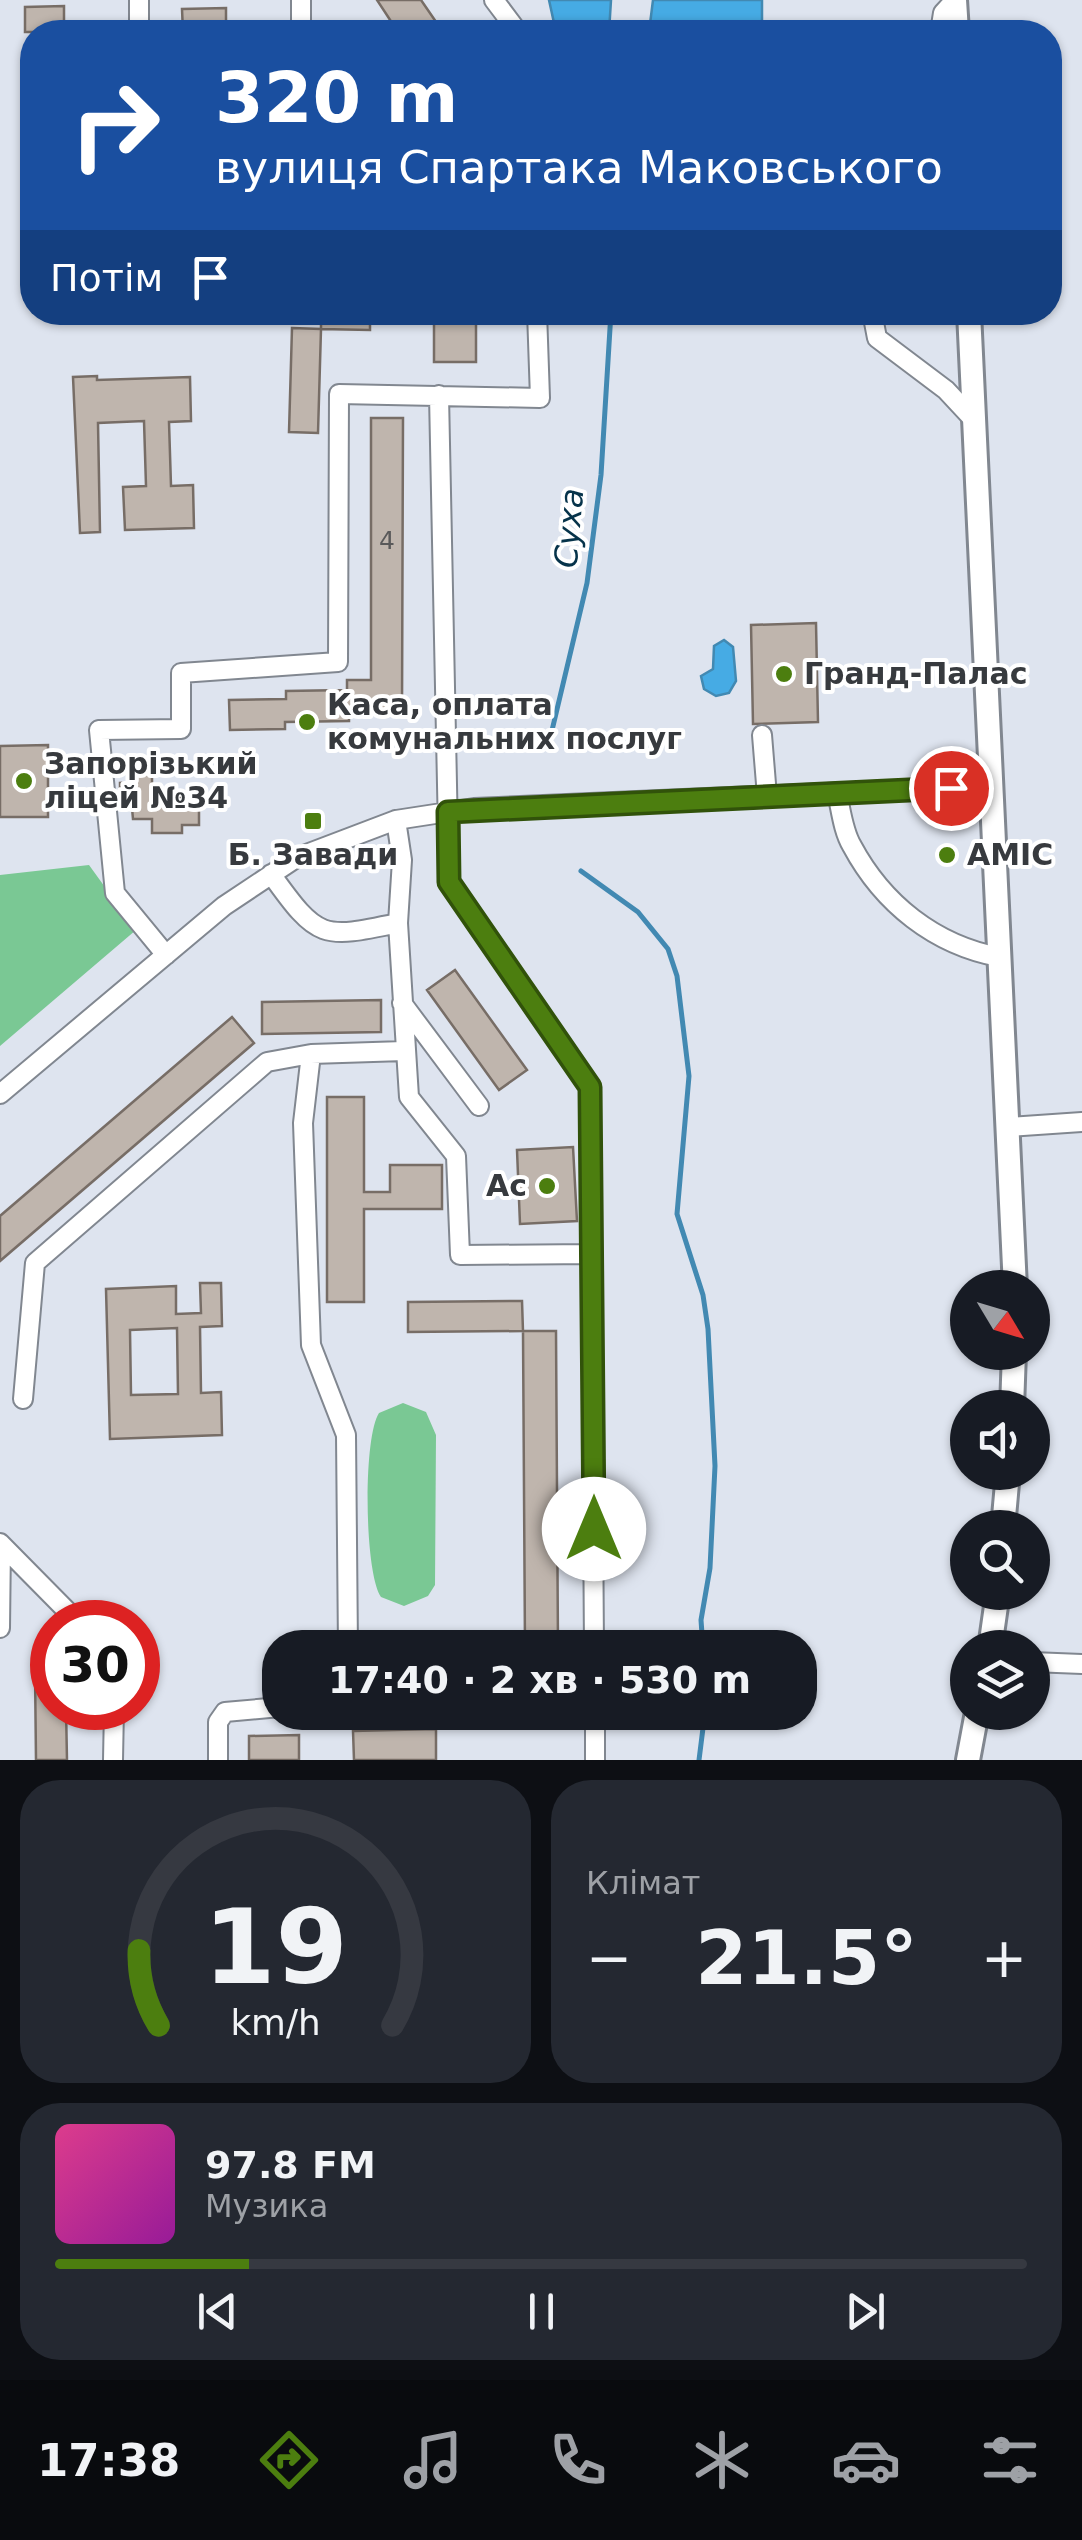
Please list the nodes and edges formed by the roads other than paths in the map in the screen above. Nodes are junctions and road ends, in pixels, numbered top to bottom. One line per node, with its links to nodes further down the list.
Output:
1 (538, 325): 4 (street)
2 (874, 325): 5 (street)
3 (969, 325): 5 (main road)
4 (438, 395): 10 (street); 14 (street)
5 (974, 419): 7 (main road)
6 (762, 734): 9 (street)
7 (989, 786): 8 (street); 15 (main road)
8 (837, 793): 9 (street); 15 (street)
9 (768, 796): 10 (street)
10 (448, 812): 11 (street); 23 (street)
11 (396, 820): 12 (street); 13 (street)
12 (272, 874): 13 (street); 14 (street)
13 (398, 923): 16 (street)
14 (166, 955): 19 (street)
15 (999, 958): 22 (main road)
16 (402, 1003): 17 (street); 20 (street)
17 (404, 1051): 18 (street); 23 (street)
18 (311, 1054): 25 (street); 29 (street)
19 (0, 1094)
20 (479, 1106)
21 (1082, 1122): 22 (street)
22 (1010, 1127): 24 (main road)
23 (591, 1254): 30 (street)
24 (1014, 1270)
25 (23, 1399)
26 (1, 1544): 27 (street); 28 (street)
27 (56, 1600)
28 (0, 1628)
29 (348, 1630)
30 (594, 1630)
31 (1050, 1663): 32 (street)
32 (1082, 1664)
33 (262, 1709): 38 (street)
34 (114, 1730): 37 (street)
35 (595, 1730): 39 (street)
36 (974, 1730): 40 (main road)
37 (113, 1760)
38 (218, 1760)
39 (595, 1760)
40 (968, 1760)

